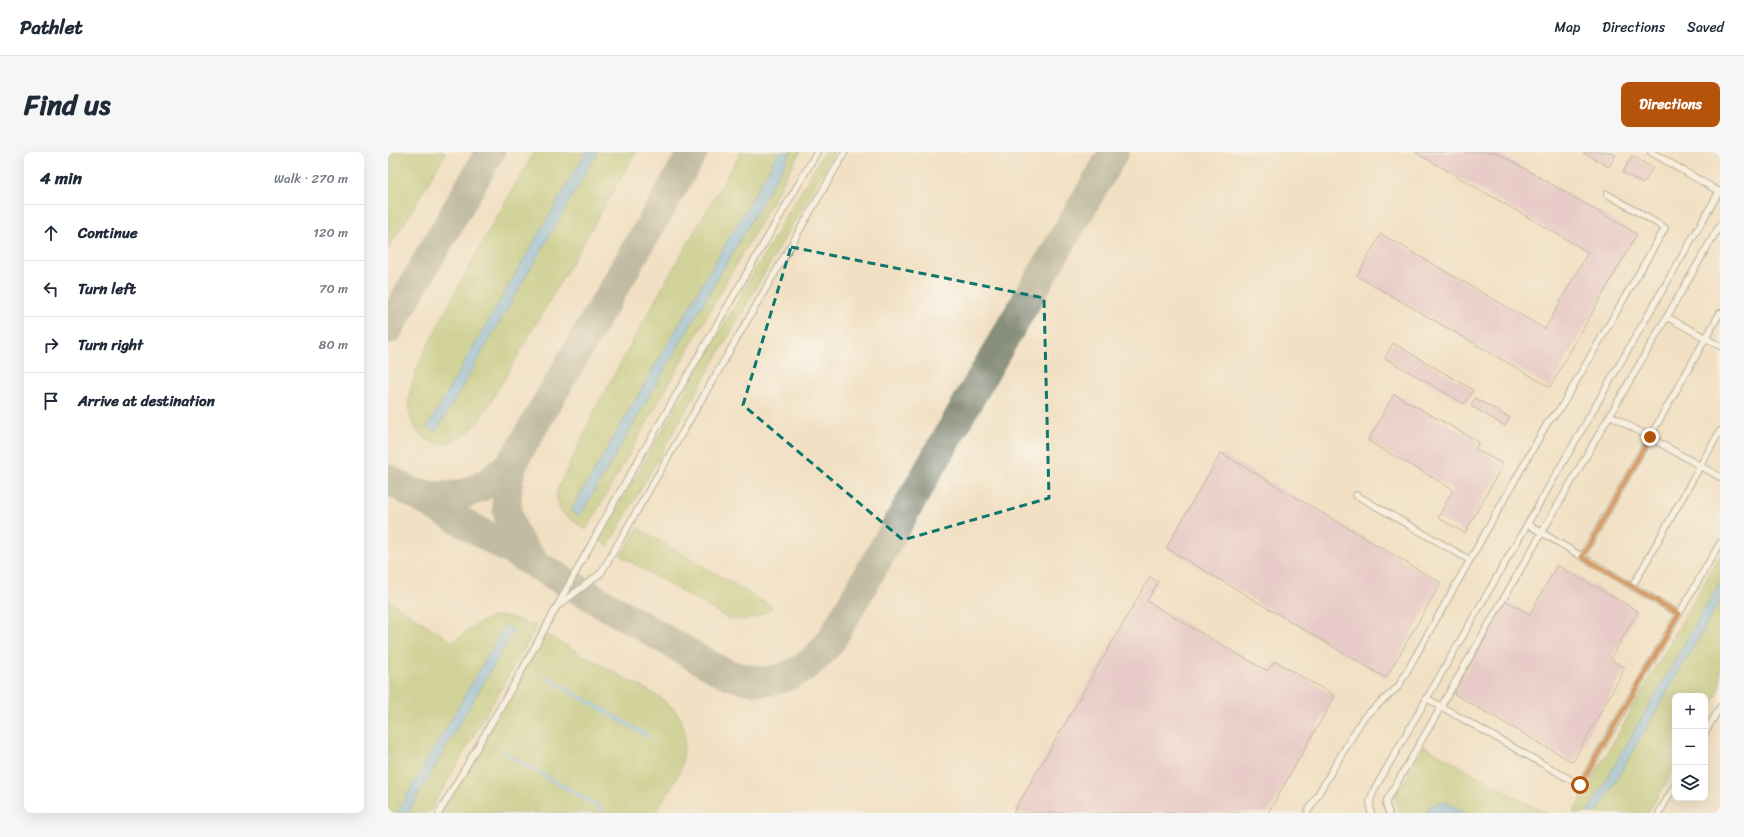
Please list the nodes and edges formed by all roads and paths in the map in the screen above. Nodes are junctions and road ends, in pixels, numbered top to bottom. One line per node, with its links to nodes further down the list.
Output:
1 (817, 152): 23 (lane)
2 (845, 152): 23 (lane)
3 (1651, 152): 4 (lane)
4 (1720, 192): 17 (lane)
5 (1607, 194): 21 (lane)
6 (1720, 225): 8 (lane)
7 (1720, 312): 9 (lane)
8 (1666, 317): 9 (lane); 11 (lane)
9 (1706, 338): 10 (lane); 13 (lane)
10 (1720, 346)
11 (1610, 415): 13 (lane); 18 (lane)
12 (1720, 431): 14 (lane)
13 (1650, 437): 14 (lane); 20 (lane)
14 (1700, 466): 15 (lane); 22 (lane)
15 (1720, 477)
16 (1356, 495): 21 (lane)
17 (1527, 524): 18 (lane); 25 (lane)
18 (1541, 532): 20 (lane); 26 (lane)
19 (1720, 543): 24 (lane)
20 (1582, 557): 22 (lane)
21 (1470, 560): 31 (lane)
22 (1632, 586): 24 (lane)
23 (556, 607): 30 (lane)
24 (1679, 614): 26 (lane)
25 (1426, 698): 26 (lane); 32 (lane)
26 (1440, 706): 33 (lane)
27 (1720, 707): 28 (lane)
28 (1707, 729)
29 (1672, 790): 34 (lane)
30 (439, 813)
31 (1307, 813)
32 (1371, 813)
33 (1389, 813)
34 (1659, 813)

